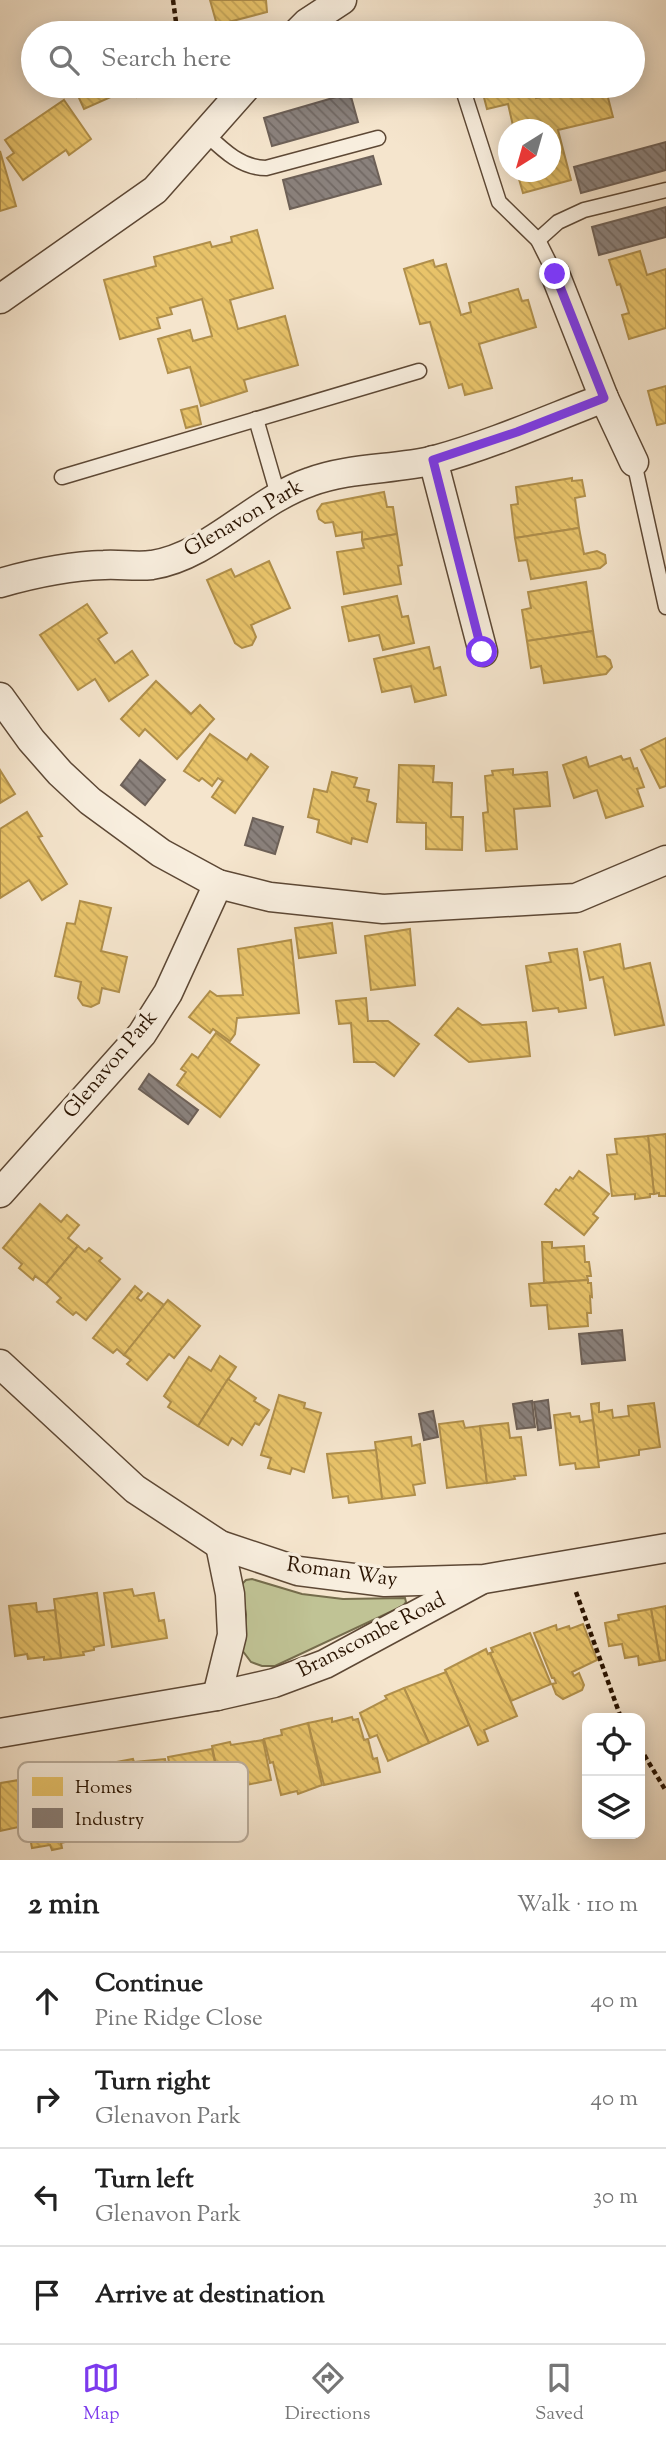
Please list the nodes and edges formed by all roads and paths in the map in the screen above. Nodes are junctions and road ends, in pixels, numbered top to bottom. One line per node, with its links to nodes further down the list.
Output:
1 (172, 0): 3 (path)
2 (342, 0): 4 (street)
3 (177, 21)
4 (310, 21)
5 (236, 98): 7 (street)
6 (466, 98): 10 (lane)
7 (205, 133): 8 (lane); 12 (street)
8 (378, 138)
9 (666, 190): 10 (lane)
10 (538, 240): 11 (lane)
11 (555, 274): 14 (street)
12 (0, 299)
13 (419, 370): 15 (lane)
14 (604, 398): 16 (street, Glenavon Park); 17 (street)
15 (256, 419): 18 (lane); 19 (lane)
16 (433, 460): 19 (street, Glenavon Park); 22 (street)
17 (634, 462): 21 (lane)
18 (61, 477)
19 (278, 495): 20 (street, Glenavon Park)
20 (0, 583)
21 (666, 607)
22 (482, 652)
23 (0, 697): 25 (street)
24 (666, 860): 25 (street)
25 (218, 884): 26 (street, Glenavon Park)
26 (0, 1193)
27 (0, 1364): 28 (street, Roman Way)
28 (220, 1545): 31 (street, Roman Way); 32 (street)
29 (666, 1548): 30 (street, Roman Way)
30 (566, 1565): 31 (street, Roman Way); 33 (path)
31 (484, 1578): 32 (street, Branscombe Road)
32 (217, 1696): 34 (street, Branscombe Road)
33 (619, 1713)
34 (0, 1733)
35 (645, 1756): 36 (path)
36 (666, 1791)

